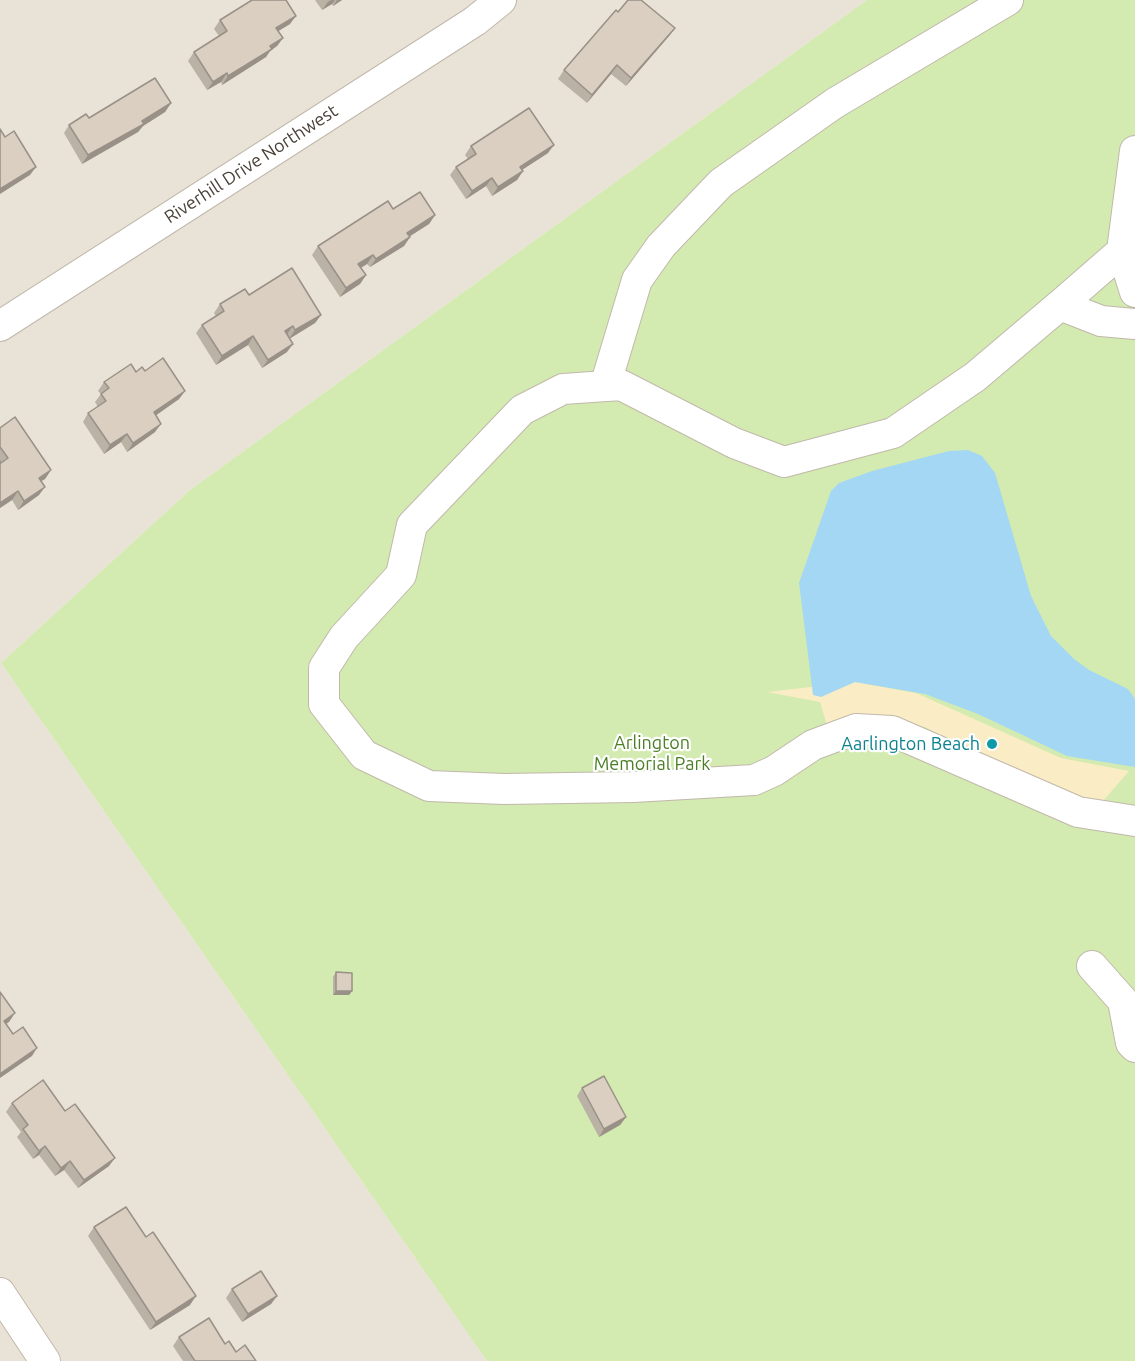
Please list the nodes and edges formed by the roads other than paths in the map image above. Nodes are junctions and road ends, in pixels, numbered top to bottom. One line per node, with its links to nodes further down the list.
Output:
1 (501, 0): 8 (street, Riverhill Drive Northwest)
2 (1008, 0): 9 (street)
3 (1135, 151): 4 (street)
4 (1128, 250): 5 (street); 6 (street)
5 (1135, 292)
6 (1060, 305): 7 (street); 9 (street)
7 (1135, 324)
8 (0, 326)
9 (604, 386): 10 (street)
10 (1135, 821)
11 (1092, 966): 12 (street)
12 (1135, 1047)
13 (0, 1293): 14 (street)
14 (45, 1361)

